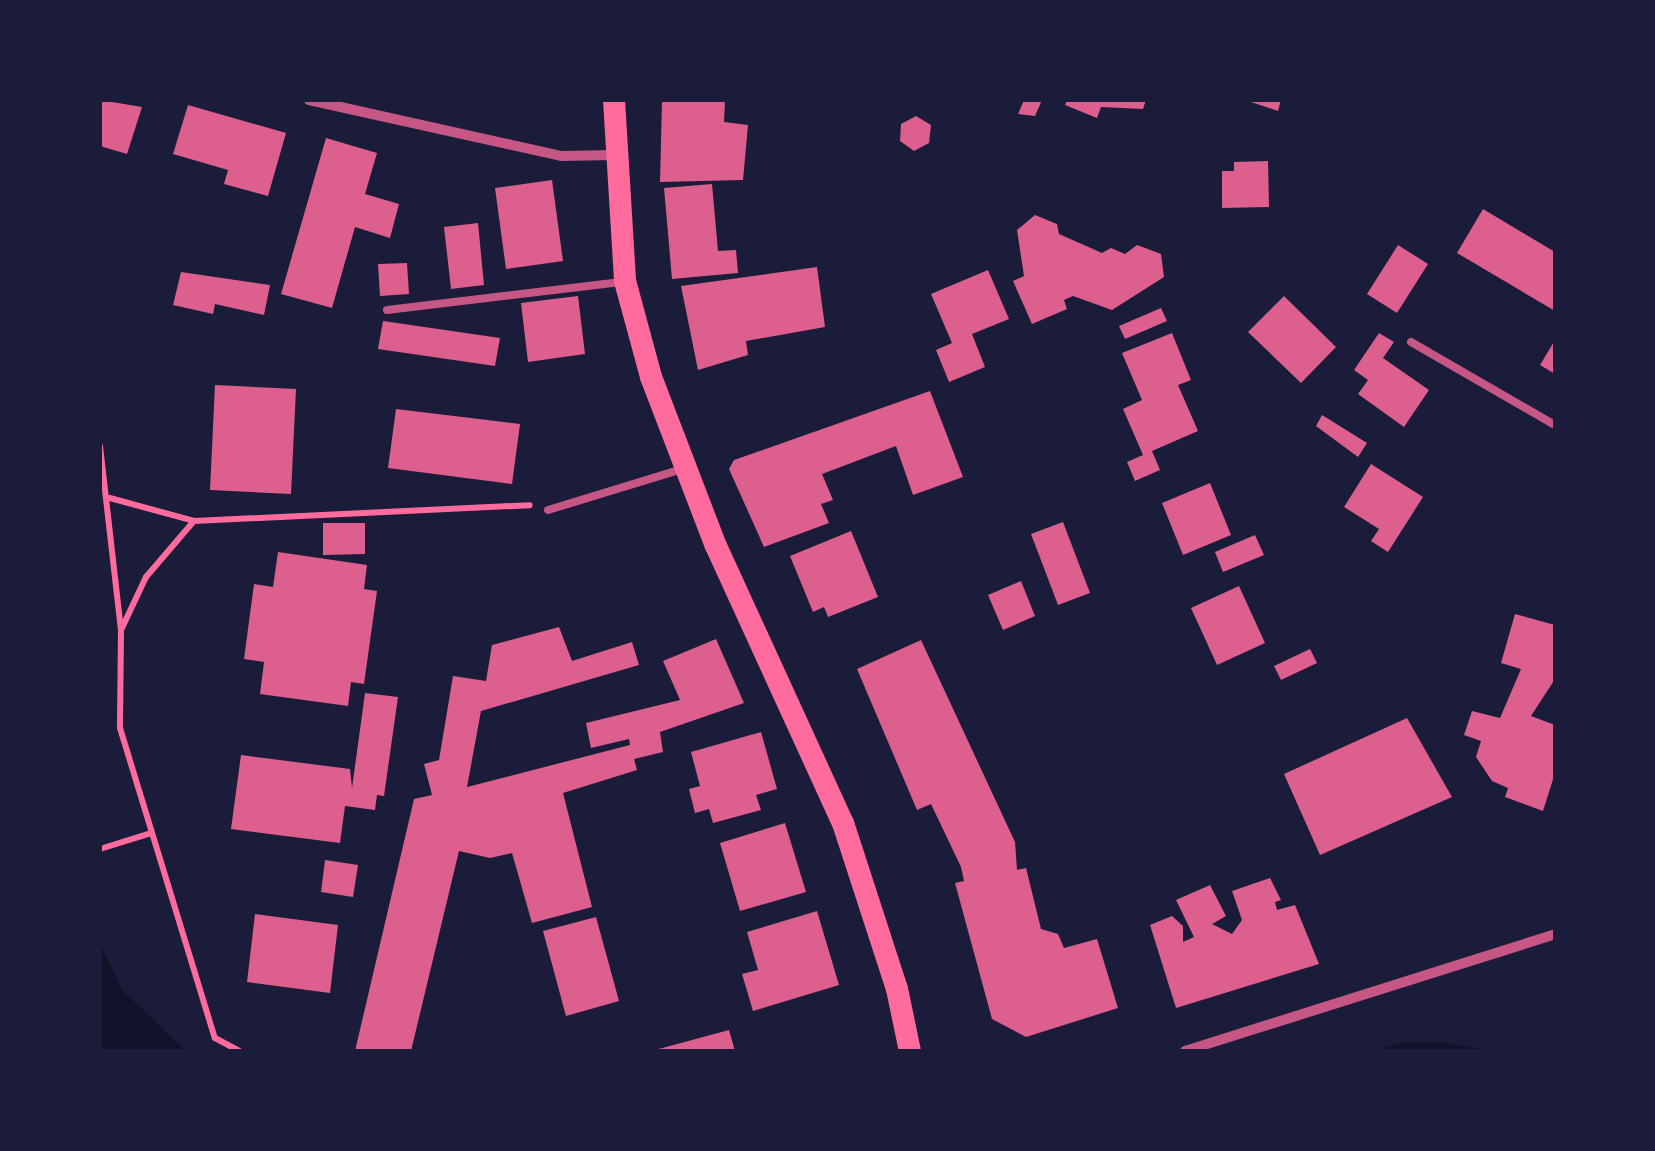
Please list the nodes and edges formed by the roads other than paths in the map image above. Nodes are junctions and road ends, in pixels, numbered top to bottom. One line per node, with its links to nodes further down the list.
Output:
1 (309, 100): 3 (street)
2 (614, 100): 3 (main road)
3 (614, 155): 4 (main road)
4 (625, 281): 5 (lane); 8 (main road)
5 (387, 310)
6 (1411, 342): 7 (lane)
7 (1555, 425)
8 (685, 468): 9 (lane); 11 (main road)
9 (548, 510)
10 (1555, 934): 12 (street)
11 (910, 1051)
12 (1185, 1051)

